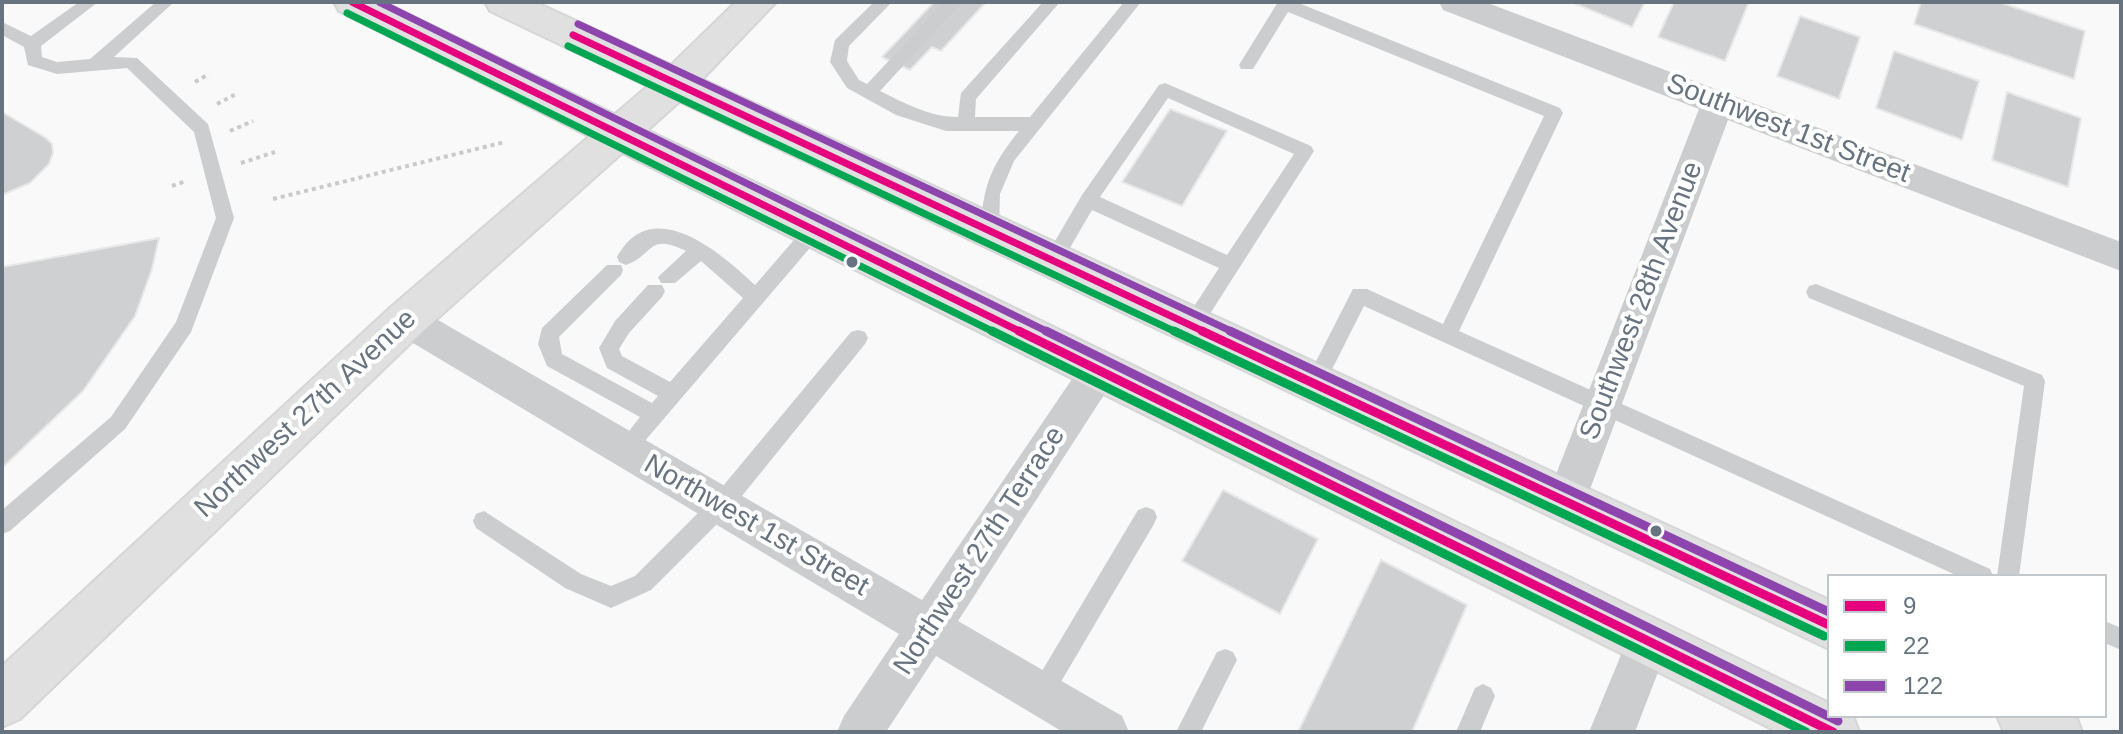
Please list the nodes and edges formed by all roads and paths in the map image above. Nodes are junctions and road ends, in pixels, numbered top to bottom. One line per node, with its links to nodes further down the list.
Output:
1 (90, 2): 12 (lane)
2 (166, 2): 13 (lane)
3 (352, 2): 20 (main road)
4 (503, 2): 15 (main road)
5 (758, 2): 15 (main road, Northwest 27th Avenue)
6 (884, 2): 16 (lane)
7 (954, 2): 16 (lane)
8 (1052, 2): 18 (lane)
9 (1133, 2): 19 (lane)
10 (1454, 2): 17 (street, Southwest 1st Street)
11 (2, 28): 12 (lane)
12 (32, 44): 13 (lane)
13 (94, 65): 46 (lane)
14 (1247, 65): 34 (lane)
15 (676, 83): 20 (main road, Northwest 27th Avenue); 25 (main road)
16 (868, 93): 18 (lane)
17 (1718, 103): 27 (street, Southwest 1st Street); 39 (street, Southwest 28th Avenue)
18 (966, 124): 19 (lane)
19 (1033, 124): 25 (lane)
20 (616, 133): 24 (main road); 32 (main road, Northwest 27th Avenue)
21 (505, 142): 22 (path)
22 (273, 199)
23 (1088, 200): 28 (lane); 29 (lane); 29 (lane)
24 (814, 230): 31 (lane); 36 (main road)
25 (990, 230): 28 (main road)
26 (701, 250): 31 (lane); 38 (lane); 40 (lane)
27 (2121, 257)
28 (1053, 260): 33 (main road)
29 (1231, 265): 33 (lane)
30 (1816, 292): 48 (lane)
31 (756, 298): 38 (lane)
32 (406, 320): 41 (street, Northwest 1st Street); 55 (main road, Northwest 27th Avenue)
33 (1192, 325): 37 (main road)
34 (1448, 334): 37 (lane); 39 (lane)
35 (858, 338): 43 (lane)
36 (1100, 369): 50 (street, Northwest 27th Terrace); 51 (main road)
37 (1315, 383): 42 (main road)
38 (673, 394): 40 (lane)
39 (1603, 403): 42 (street, Southwest 28th Avenue); 47 (lane)
40 (655, 415): 41 (lane)
41 (625, 449): 43 (street, Northwest 1st Street)
42 (1566, 500): 49 (main road)
43 (721, 505): 45 (lane); 50 (street, Northwest 1st Street)
44 (1146, 517): 53 (lane)
45 (484, 521)
46 (2, 524)
47 (1978, 574)
48 (2008, 574)
49 (1827, 624)
50 (930, 629): 53 (street, Northwest 1st Street); 57 (street, Northwest 27th Terrace)
51 (1648, 641): 61 (street); 62 (main road)
52 (1225, 660): 59 (lane)
53 (1041, 694): 58 (street, Northwest 1st Street)
54 (1483, 696): 60 (lane)
55 (2, 701)
56 (2027, 718): 63 (main road)
57 (860, 732)
58 (1106, 732)
59 (1188, 732)
60 (1468, 732)
61 (1612, 732)
62 (1833, 732)
63 (2056, 732)

